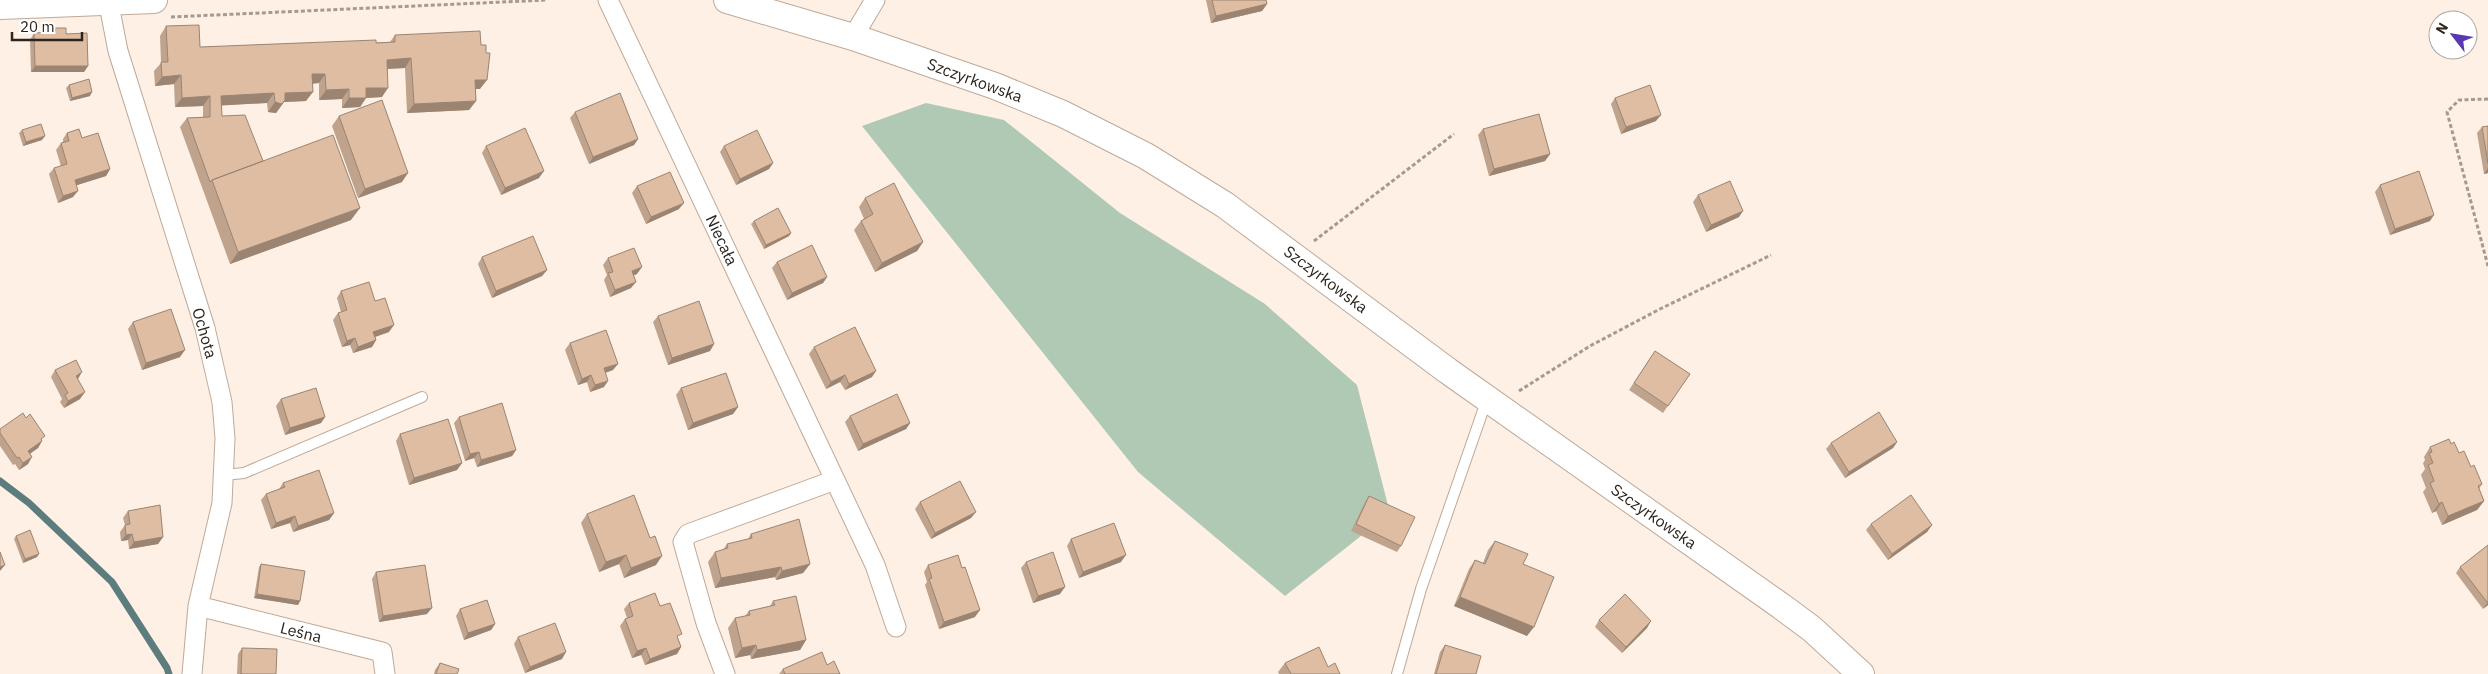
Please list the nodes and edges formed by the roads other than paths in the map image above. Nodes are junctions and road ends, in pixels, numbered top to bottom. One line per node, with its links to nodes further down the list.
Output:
1 (608, 0): 11 (street, Niecała)
2 (727, 0): 7 (main road, Szczyrkowska)
3 (875, 0): 7 (street)
4 (108, 1): 5 (main road); 6 (main road); 10 (street, Ochota)
5 (0, 6)
6 (161, 8)
7 (853, 37): 9 (main road, Szczyrkowska)
8 (422, 397): 10 (lane)
9 (1492, 401): 17 (lane); 18 (main road, Szczyrkowska)
10 (224, 475): 12 (street, Ochota)
11 (835, 480): 13 (street, Niecała); 16 (street)
12 (198, 606): 14 (street, Ochota); 15 (street, Leśna)
13 (896, 627)
14 (192, 674)
15 (385, 674)
16 (726, 674)
17 (1397, 674)
18 (1861, 674)

